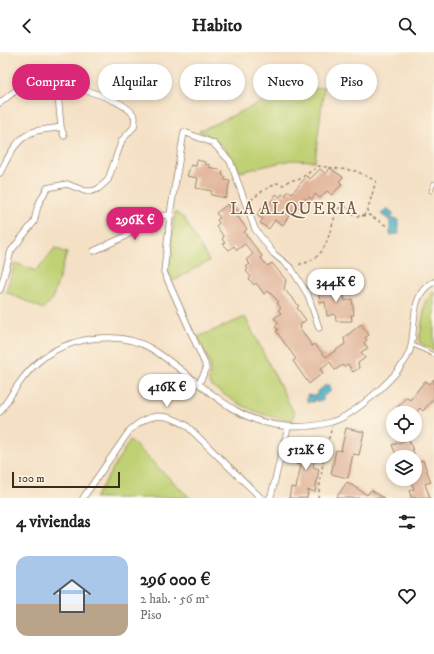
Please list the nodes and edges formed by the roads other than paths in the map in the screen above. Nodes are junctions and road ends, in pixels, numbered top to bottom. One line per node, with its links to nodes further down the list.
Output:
1 (90, 91): 13 (street)
2 (12, 94): 4 (street)
3 (58, 100): 5 (street)
4 (0, 103)
5 (61, 127): 6 (street); 7 (street)
6 (64, 136)
7 (0, 173)
8 (434, 183): 9 (lane)
9 (431, 190)
10 (170, 215): 11 (street); 14 (street); 17 (street)
11 (94, 251)
12 (434, 282): 15 (street)
13 (0, 290)
14 (319, 328)
15 (411, 344): 16 (lane); 19 (street)
16 (434, 355)
17 (199, 383): 18 (street); 19 (street)
18 (0, 412)
19 (288, 427): 22 (street)
20 (83, 498): 21 (street)
21 (261, 498)
22 (269, 498)

